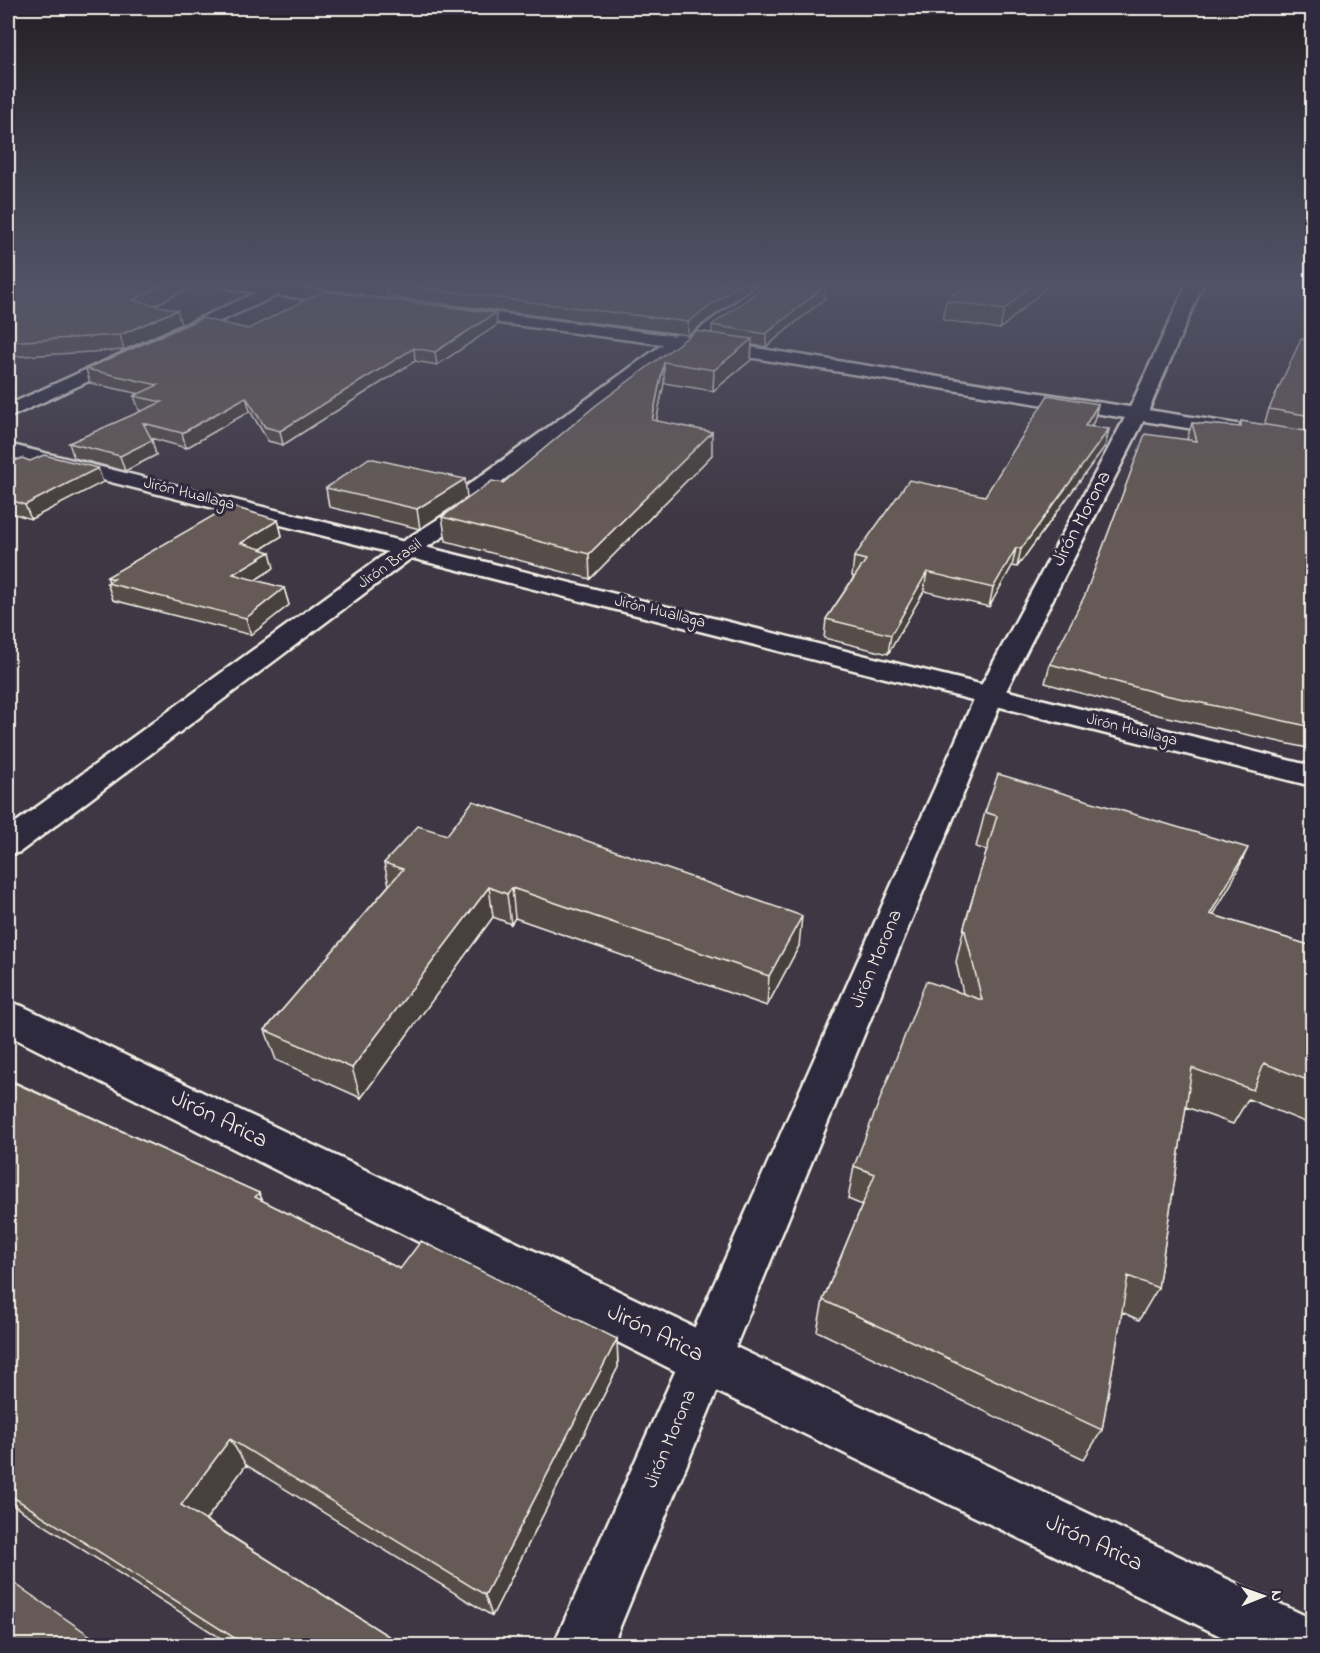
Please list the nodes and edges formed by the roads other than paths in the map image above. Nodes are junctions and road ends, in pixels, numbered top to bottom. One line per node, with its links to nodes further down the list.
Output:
1 (119, 361): 5 (street)
2 (661, 361): 9 (street, Jirón Brasil)
3 (806, 361): 6 (street)
4 (1161, 361): 6 (street, Jirón Morona)
5 (8, 412)
6 (1137, 414): 7 (street); 10 (street, Jirón Morona)
7 (1312, 442)
8 (8, 450): 9 (street, Jirón Huallaga)
9 (409, 549): 10 (street, Jirón Huallaga); 12 (street, Jirón Brasil)
10 (990, 695): 11 (street, Jirón Huallaga); 14 (street, Jirón Morona)
11 (1312, 776)
12 (8, 844)
13 (8, 1017): 14 (street, Jirón Arica)
14 (705, 1359): 15 (street, Jirón Morona); 16 (street, Jirón Arica)
15 (582, 1646)
16 (1306, 1646)

